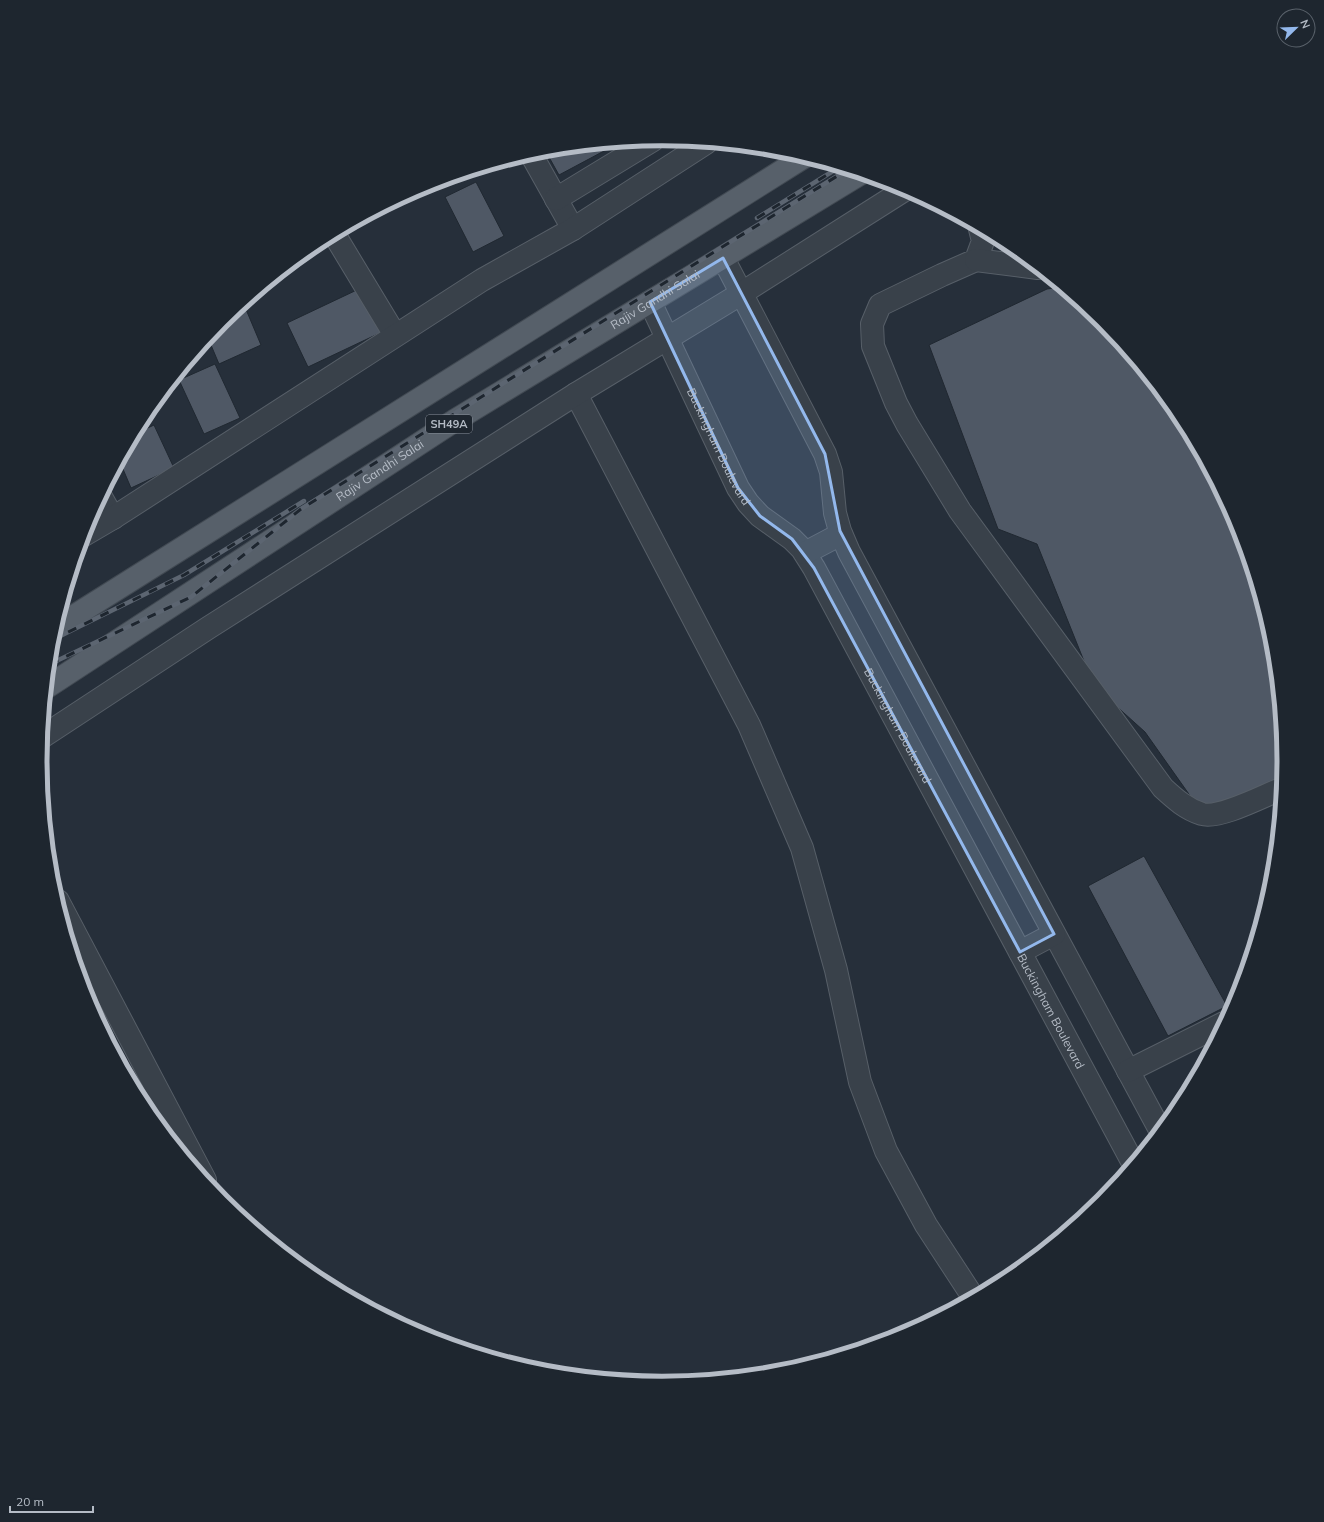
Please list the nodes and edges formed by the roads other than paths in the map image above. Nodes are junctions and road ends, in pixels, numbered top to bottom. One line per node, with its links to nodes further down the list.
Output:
1 (642, 146): 7 (street)
2 (700, 147): 8 (street)
3 (534, 160): 7 (street)
4 (797, 161): 24 (main road, SH49A)
5 (855, 177): 11 (main road, Rajiv Gandhi Salai / SH49A)
6 (900, 194): 14 (street)
7 (556, 199): 8 (street)
8 (573, 229): 16 (street)
9 (982, 236): 12 (street)
10 (337, 239): 16 (street)
11 (723, 258): 14 (street); 15 (main road, Rajiv Gandhi Salai / SH49A)
12 (976, 260): 13 (street); 27 (street)
13 (1027, 267)
14 (742, 293): 17 (street); 22 (street)
15 (650, 302): 17 (street, Buckingham Boulevard); 25 (main road, Rajiv Gandhi Salai / SH49A)
16 (395, 335): 20 (street)
17 (668, 338): 18 (street); 23 (street, Buckingham Boulevard)
18 (576, 394): 26 (street); 36 (street)
19 (104, 503): 20 (street)
20 (113, 518): 21 (street)
21 (92, 530)
22 (841, 534): 23 (street); 29 (street)
23 (804, 553): 30 (street, Buckingham Boulevard)
24 (63, 623)
25 (52, 684)
26 (48, 733)
27 (1276, 790)
28 (68, 920): 34 (street)
29 (1054, 934): 30 (street); 32 (street)
30 (1020, 952): 35 (street, Buckingham Boulevard)
31 (1217, 1027): 32 (street)
32 (1128, 1071): 33 (street)
33 (1157, 1125)
34 (194, 1158)
35 (1131, 1158)
36 (970, 1293)

